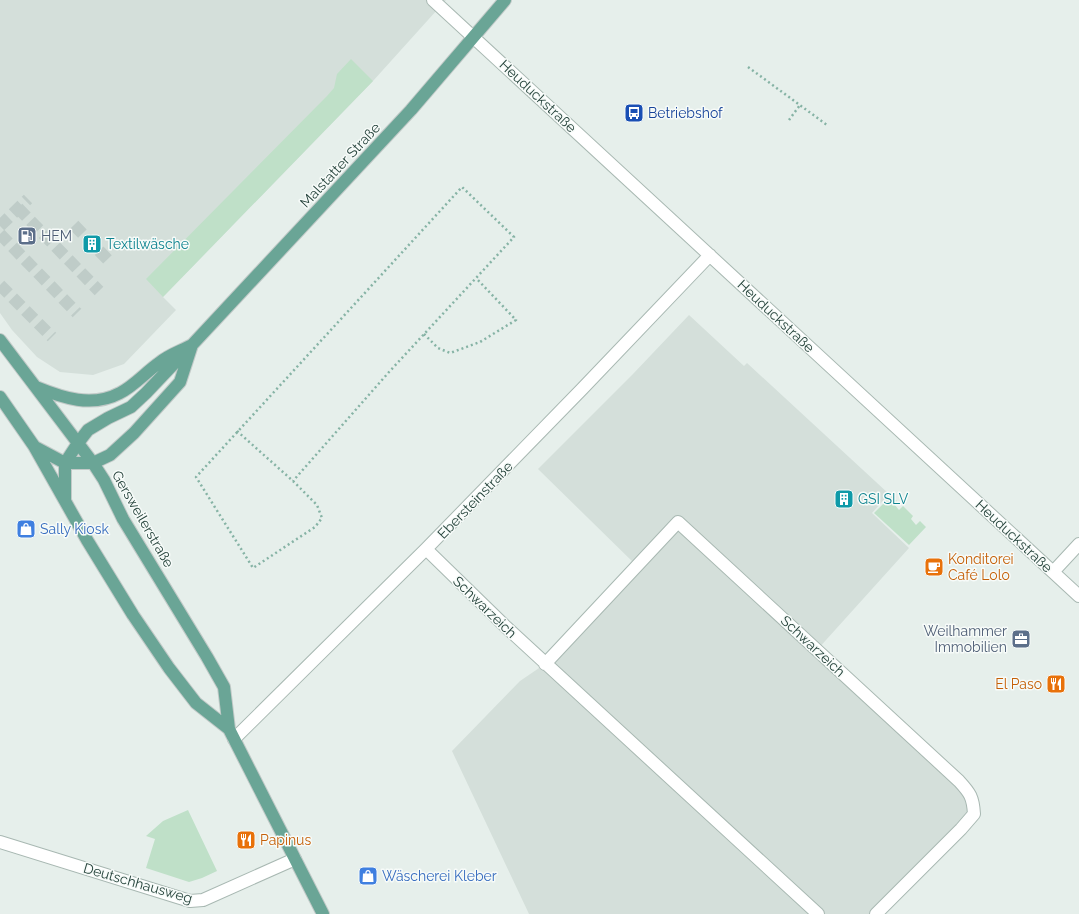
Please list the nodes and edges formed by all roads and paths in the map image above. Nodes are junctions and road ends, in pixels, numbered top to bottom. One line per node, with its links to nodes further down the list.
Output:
1 (433, 0): 3 (street, Heuduckstraße)
2 (505, 0): 3 (main road, Malstatter Straße)
3 (474, 36): 8 (street, Heuduckstraße); 12 (main road, Malstatter Straße)
4 (748, 66): 5 (path)
5 (800, 105): 6 (path); 7 (path)
6 (790, 120)
7 (827, 125)
8 (710, 254): 23 (street, Ebersteinstraße); 24 (street, Heuduckstraße)
9 (476, 278): 10 (path); 10 (path); 15 (path)
10 (424, 334): 20 (path)
11 (0, 340): 13 (main road, Gersweilerstraße)
12 (192, 345): 13 (main road, Malstatter Straße); 16 (main road); 19 (main road, Malstatter Straße)
13 (35, 386): 16 (main road, Gersweilerstraße)
14 (0, 397): 17 (main road, Gersweilerstraße)
15 (237, 431): 20 (path); 20 (path)
16 (78, 443): 18 (main road); 19 (main road, Gersweilerstraße)
17 (34, 446): 18 (main road); 21 (main road, Gersweilerstraße)
18 (65, 463): 19 (main road); 21 (main road)
19 (93, 463): 27 (main road, Gersweilerstraße)
20 (293, 481)
21 (65, 502): 27 (main road, Gersweilerstraße)
22 (1079, 544): 24 (street)
23 (426, 549): 26 (street, Schwarzeich); 27 (street, Ebersteinstraße)
24 (1053, 572): 25 (street, Heuduckstraße)
25 (1079, 596)
26 (545, 664): 31 (street, Schwarzeich); 32 (street, Schwarzeich)
27 (231, 734): 29 (main road, Gersweilerstraße)
28 (0, 842): 29 (street, Deutschhausweg)
29 (295, 859): 30 (main road, Gersweilerstraße)
30 (323, 914)
31 (818, 914)
32 (876, 914)

